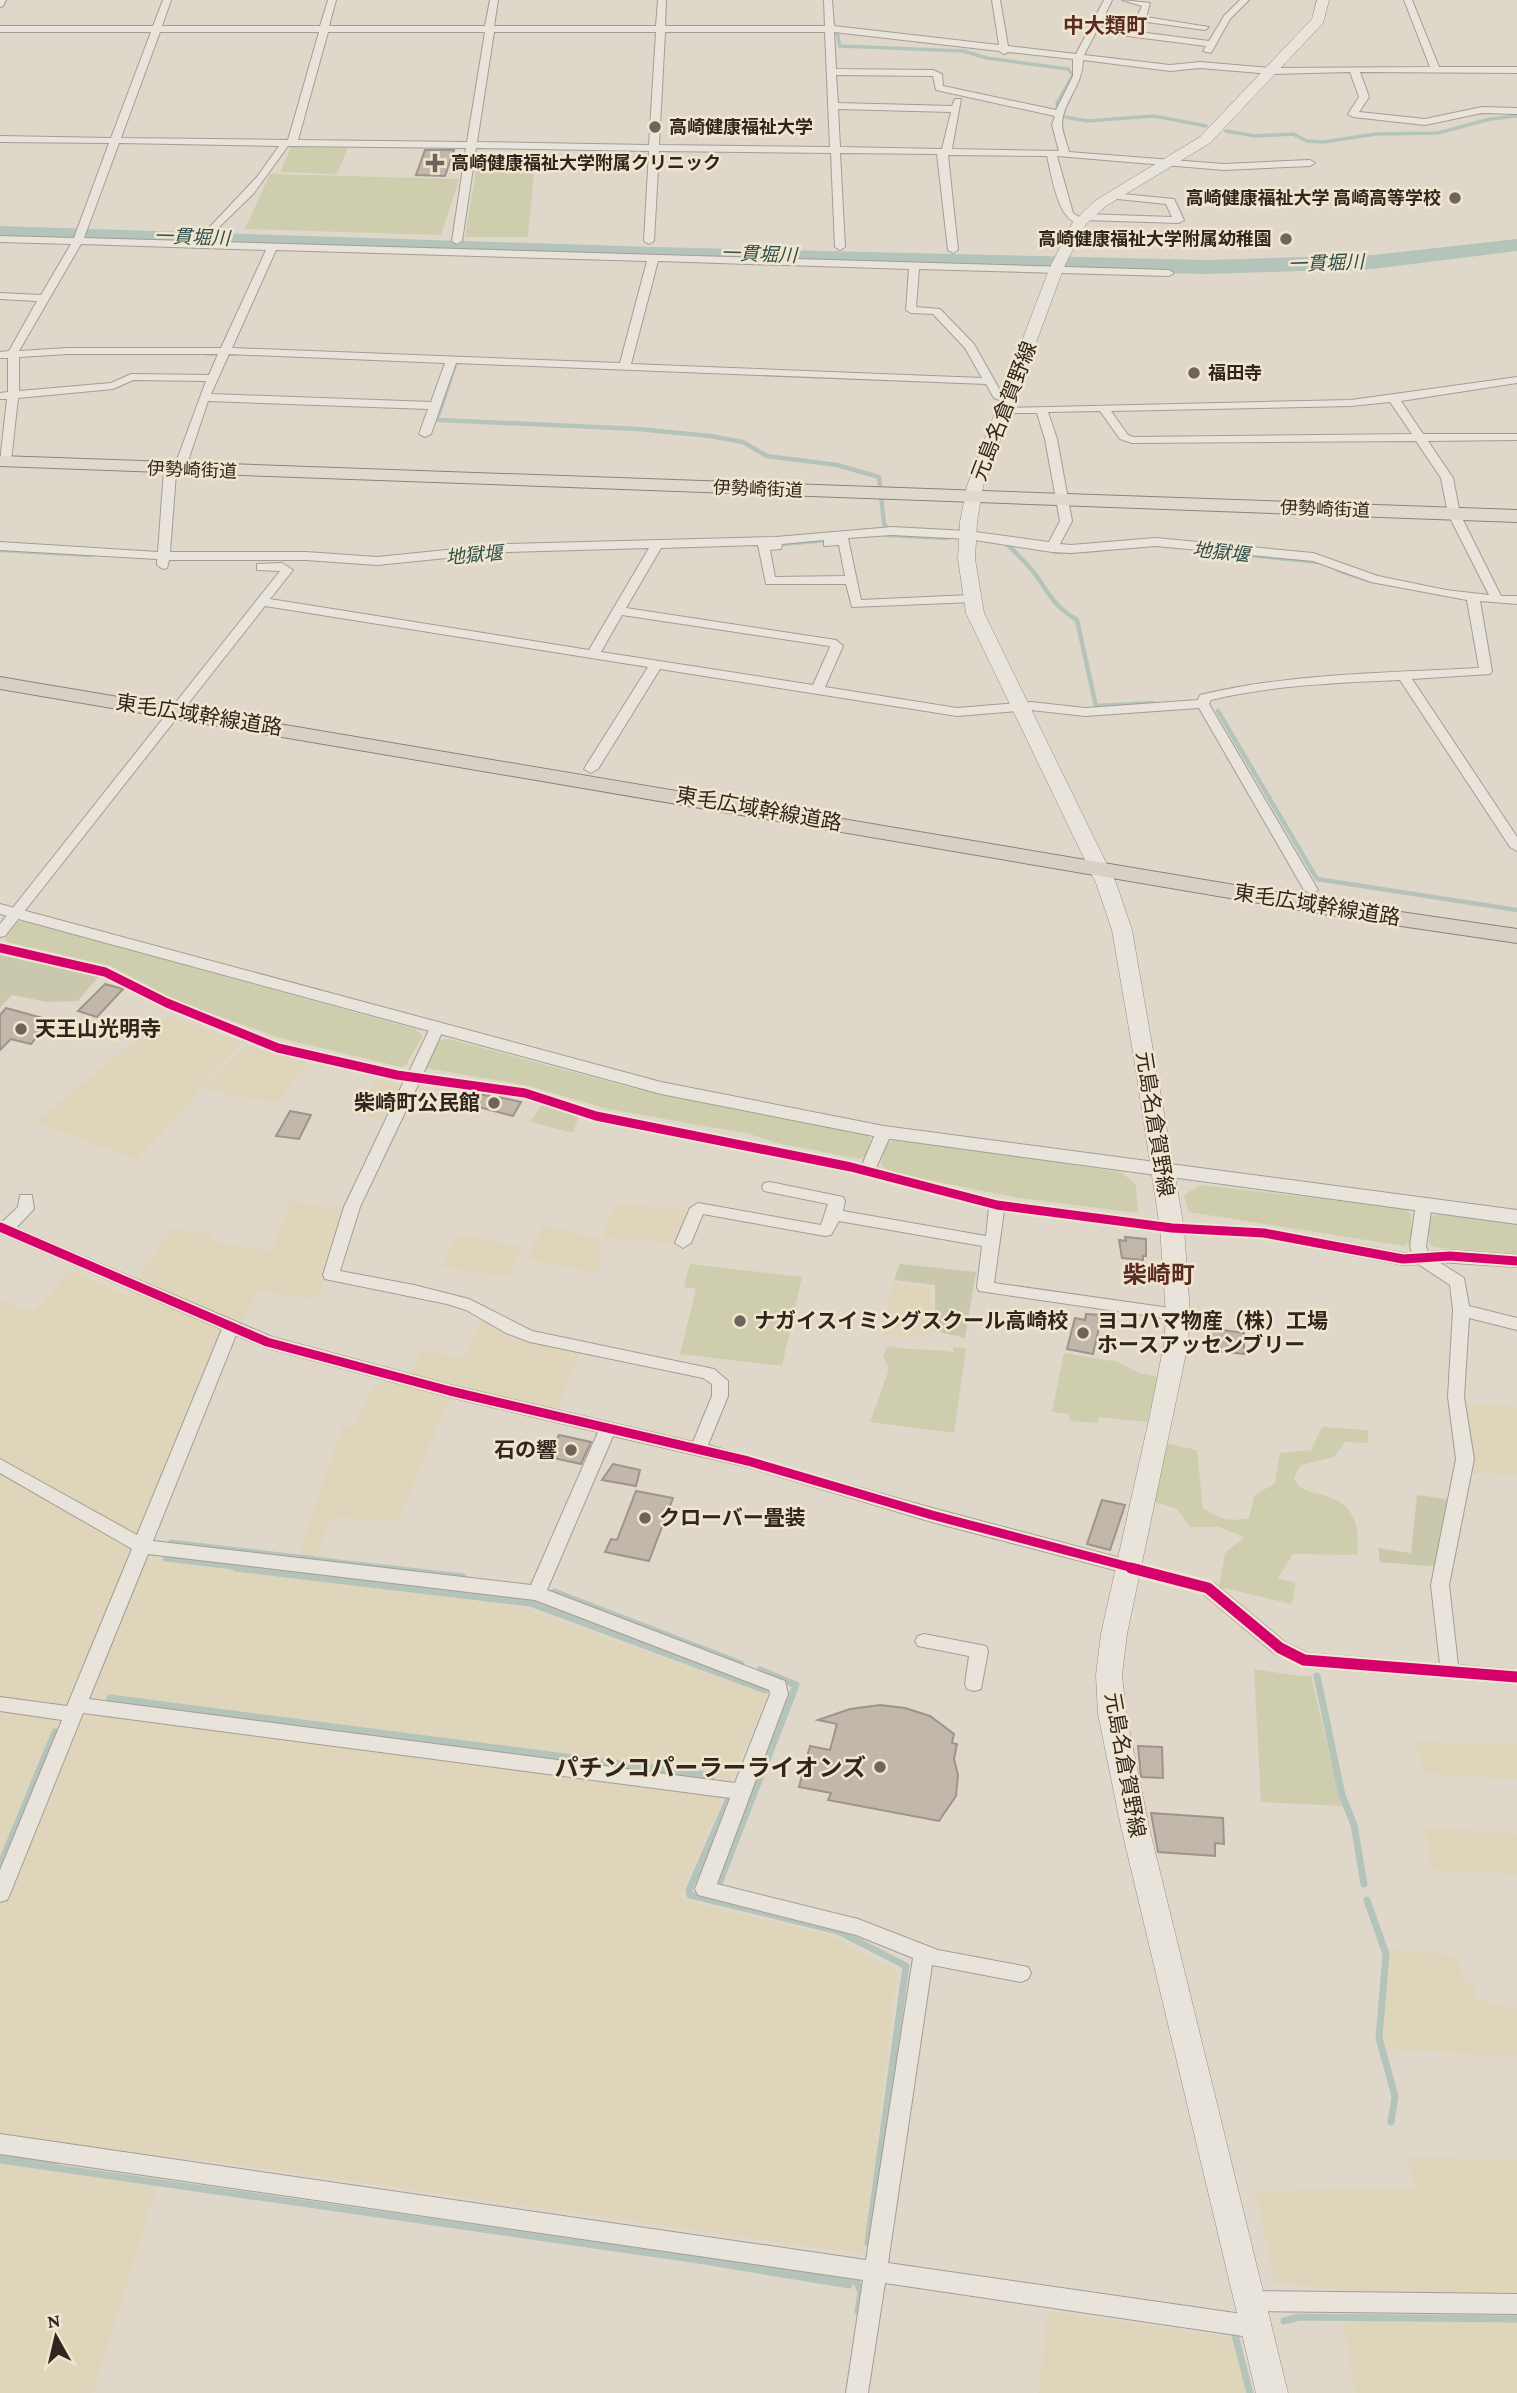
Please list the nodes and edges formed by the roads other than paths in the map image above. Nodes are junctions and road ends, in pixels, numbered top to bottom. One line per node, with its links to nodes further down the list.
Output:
1 (167, 0): 13 (street)
2 (332, 0): 15 (street)
3 (494, 0): 16 (street)
4 (662, 0): 17 (street)
5 (828, 0): 18 (street)
6 (996, 0): 21 (street)
7 (1108, 0): 19 (street)
8 (1126, 0): 12 (street)
9 (1245, 0): 20 (street)
10 (1323, 0): 25 (main road, 元島名倉賀野線)
11 (1408, 0): 26 (street)
12 (1205, 27)
13 (157, 28): 14 (street); 15 (street); 35 (street)
14 (0, 29)
15 (324, 29): 16 (street); 36 (street)
16 (489, 29): 17 (street); 37 (street)
17 (661, 29): 18 (street); 38 (street)
18 (831, 29): 21 (street); 28 (street)
19 (1091, 29): 20 (street); 22 (street)
20 (1213, 44): 23 (street)
21 (1004, 51): 22 (street)
22 (1078, 58): 23 (street); 33 (street)
23 (1200, 65): 25 (street)
24 (1354, 69): 25 (street); 26 (street); 32 (street)
25 (1273, 70): 43 (main road, 元島名倉賀野線)
26 (1436, 70): 27 (street)
27 (1517, 70)
28 (831, 72): 29 (street); 30 (street)
29 (960, 95): 31 (street); 33 (street)
30 (833, 106): 31 (street); 39 (street)
31 (955, 109): 40 (street)
32 (1517, 111)
33 (1062, 114): 42 (street)
34 (0, 139): 35 (street)
35 (112, 141): 36 (street); 48 (street)
36 (289, 143): 37 (street); 47 (street)
37 (471, 146): 38 (street); 50 (street)
38 (655, 149): 39 (street); 51 (street)
39 (835, 151): 40 (street); 52 (street)
40 (944, 153): 41 (street); 54 (street)
41 (1051, 153): 42 (street); 46 (street)
42 (1065, 154): 43 (street)
43 (1172, 163): 44 (street); 45 (main road, 元島名倉賀野線)
44 (1310, 163)
45 (1112, 196): 46 (main road, 元島名倉賀野線); 46 (street)
46 (1082, 219): 56 (main road, 元島名倉賀野線)
47 (209, 233)
48 (78, 238): 49 (street); 53 (street); 60 (street)
49 (0, 239)
50 (457, 241)
51 (649, 241)
52 (840, 247)
53 (271, 249): 55 (street); 61 (street)
54 (953, 250)
55 (653, 259): 57 (street); 65 (street)
56 (1059, 264): 57 (street); 58 (street); 73 (main road, 元島名倉賀野線)
57 (914, 267): 68 (street)
58 (1169, 273)
59 (0, 296): 60 (street)
60 (45, 298): 62 (street)
61 (225, 351): 62 (street); 64 (street); 66 (street)
62 (15, 354): 63 (street); 69 (street)
63 (0, 355)
64 (452, 359): 65 (street); 74 (street)
65 (625, 365): 68 (street)
66 (213, 378): 69 (street); 71 (street)
67 (1517, 380): 72 (street)
68 (987, 381): 73 (street)
69 (13, 395): 70 (street); 80 (street)
70 (0, 396)
71 (204, 397): 74 (street); 81 (street)
72 (1395, 401): 75 (street); 79 (street)
73 (1006, 405): 76 (street); 82 (main road, 元島名倉賀野線)
74 (435, 406): 77 (street)
75 (1105, 410): 76 (street); 79 (street)
76 (1042, 411): 83 (street)
77 (425, 434)
78 (1517, 437): 79 (street)
79 (1422, 438): 84 (street)
80 (2, 461): 81 (main road, 伊勢崎街道)
81 (175, 470): 82 (main road, 伊勢崎街道); 92 (street)
82 (973, 496): 83 (main road, 伊勢崎街道); 86 (main road, 元島名倉賀野線)
83 (1062, 500): 84 (main road, 伊勢崎街道); 90 (street)
84 (1454, 514): 85 (main road, 伊勢崎街道); 96 (street)
85 (1517, 516)
86 (968, 535): 87 (street); 90 (street); 95 (main road, 元島名倉賀野線)
87 (826, 540): 88 (street); 93 (street); 93 (street)
88 (657, 544): 92 (street); 99 (street)
89 (0, 546): 92 (street)
90 (1052, 548): 94 (street)
91 (0, 556): 92 (street)
92 (164, 561): 98 (street)
93 (850, 580): 95 (street)
94 (1473, 597): 96 (street); 103 (street)
95 (971, 598): 108 (main road, 元島名倉賀野線)
96 (1497, 599): 97 (street)
97 (1517, 600)
98 (264, 602): 100 (street); 107 (street)
99 (620, 611): 100 (street); 105 (street)
100 (593, 654): 101 (street)
101 (656, 664): 105 (street); 109 (street)
102 (0, 671): 107 (highway, 東毛広域幹線道路)
103 (1403, 675): 106 (street); 110 (street)
104 (0, 683): 107 (highway, 東毛広域幹線道路)
105 (818, 689): 108 (street)
106 (1203, 704): 108 (street); 112 (street)
107 (181, 705): 109 (highway, 東毛広域幹線道路); 111 (highway, 東毛広域幹線道路); 113 (street)
108 (1021, 706): 111 (main road, 元島名倉賀野線)
109 (591, 769): 111 (highway, 東毛広域幹線道路)
110 (1517, 847)
111 (1095, 859): 112 (highway, 東毛広域幹線道路); 116 (highway, 東毛広域幹線道路); 121 (main road, 元島名倉賀野線)
112 (1311, 890): 114 (highway, 東毛広域幹線道路)
113 (7, 911): 115 (street); 118 (street)
114 (1517, 923)
115 (0, 933)
116 (1517, 936)
117 (0, 948): 119 (street)
118 (437, 1028): 119 (street); 120 (street)
119 (412, 1075): 122 (street); 140 (street)
120 (884, 1132): 121 (street); 122 (street)
121 (1163, 1171): 125 (street); 130 (main road, 元島名倉賀野線)
122 (866, 1172): 126 (street)
123 (770, 1186): 127 (street)
124 (26, 1199): 129 (street)
125 (1424, 1204): 128 (street); 133 (street)
126 (997, 1205): 130 (street); 131 (street)
127 (834, 1215): 131 (street); 132 (street)
128 (1517, 1217)
129 (3, 1228): 138 (street)
130 (1171, 1228): 133 (street); 136 (main road, 元島名倉賀野線)
131 (990, 1242): 136 (street)
132 (683, 1243)
133 (1422, 1258): 134 (street); 135 (street)
134 (1517, 1261)
135 (1461, 1310): 137 (street); 146 (street)
136 (1178, 1314): 143 (main road, 元島名倉賀野線)
137 (1517, 1324)
138 (231, 1327): 139 (street); 142 (street)
139 (608, 1429): 140 (street); 144 (street)
140 (698, 1450): 143 (street)
141 (0, 1465): 142 (street)
142 (141, 1546): 144 (street); 150 (street)
143 (1127, 1568): 146 (street); 157 (main road, 元島名倉賀野線)
144 (537, 1592): 151 (street)
145 (924, 1641): 148 (street)
146 (1450, 1672): 147 (street)
147 (1517, 1677)
148 (974, 1684)
149 (0, 1704): 150 (street)
150 (75, 1709): 151 (street); 152 (street)
151 (741, 1792): 153 (street)
152 (0, 1894)
153 (924, 1954): 154 (street); 156 (street)
154 (1021, 1973)
155 (0, 2144): 156 (street)
156 (878, 2273): 159 (street); 160 (street)
157 (1250, 2301): 158 (street); 159 (main road, 元島名倉賀野線)
158 (1517, 2304)
159 (1256, 2327): 161 (main road, 元島名倉賀野線)
160 (858, 2393)
161 (1272, 2393)

